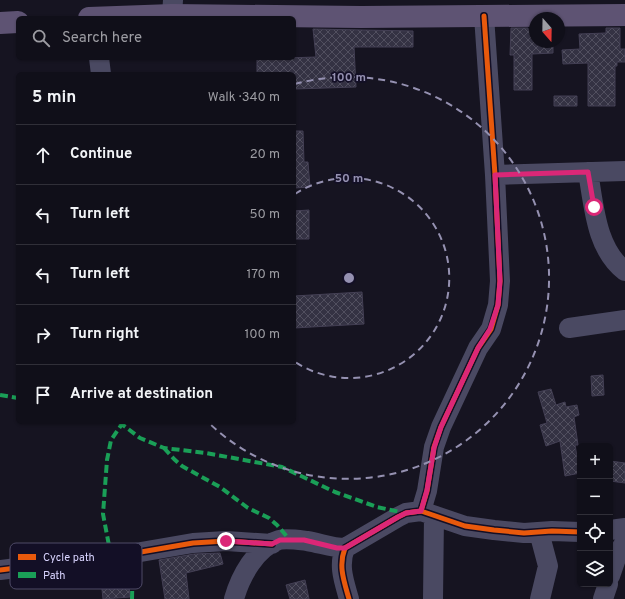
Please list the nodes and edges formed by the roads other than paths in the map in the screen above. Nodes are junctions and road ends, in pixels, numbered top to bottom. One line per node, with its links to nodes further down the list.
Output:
1 (173, 7): 3 (main road); 4 (main road)
2 (625, 15): 4 (main road)
3 (108, 16)
4 (484, 16): 11 (street)
5 (16, 22): 6 (main road)
6 (0, 23)
7 (99, 60): 8 (street)
8 (101, 72)
9 (625, 171): 10 (street)
10 (588, 172): 11 (street); 12 (street)
11 (495, 175): 15 (street)
12 (625, 271)
13 (625, 320): 14 (street)
14 (569, 328)
15 (428, 513): 18 (street); 22 (street); 30 (street)
16 (625, 528): 17 (street)
17 (613, 530)
18 (539, 532): 19 (street); 31 (street)
19 (577, 532)
20 (625, 542): 24 (street)
21 (272, 544): 22 (street); 23 (street); 28 (street)
22 (345, 548): 29 (street)
23 (142, 552)
24 (613, 567)
25 (10, 569): 26 (street)
26 (0, 570)
27 (607, 587): 32 (street)
28 (234, 599)
29 (350, 599)
30 (432, 599)
31 (540, 599)
32 (603, 599)

